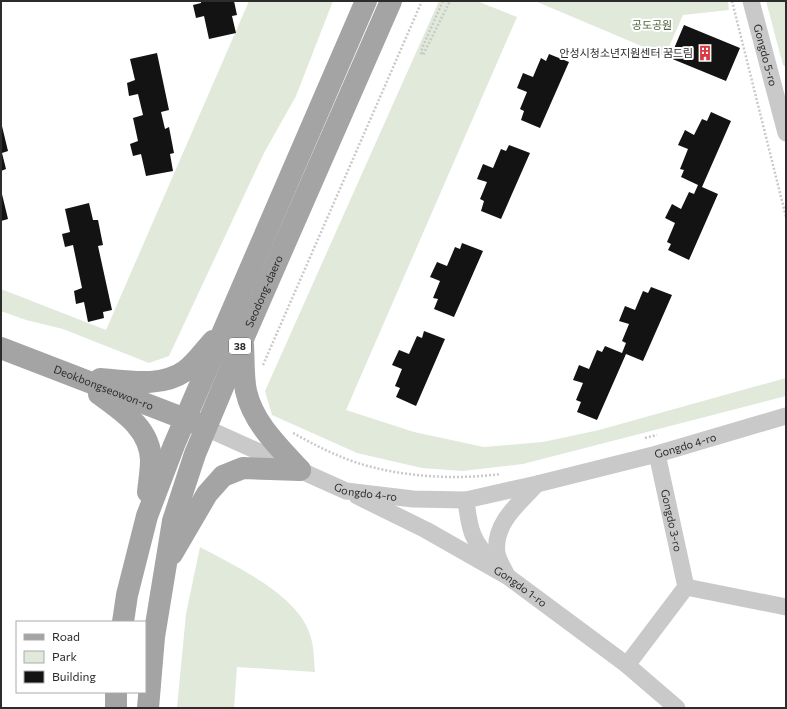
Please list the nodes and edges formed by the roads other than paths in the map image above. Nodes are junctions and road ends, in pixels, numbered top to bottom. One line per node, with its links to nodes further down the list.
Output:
1 (366, 1): 5 (main road, Seodong-daero / 38)
2 (391, 1): 6 (main road, Seodong-daero / 38)
3 (751, 1): 4 (street, Gongdo 5-ro)
4 (786, 133)
5 (225, 328): 8 (main road); 10 (main road, Seodong-daero / 38)
6 (243, 339): 11 (main road, Seodong-daero / 38); 13 (main road)
7 (1, 348): 8 (main road, Deokbongseowon-ro)
8 (75, 377): 10 (main road, Deokbongseowon-ro); 17 (main road)
9 (786, 416): 12 (street, Gongdo 4-ro)
10 (184, 419): 11 (main road, Deokbongseowon-ro); 17 (main road, Seodong-daero / 38)
11 (206, 428): 13 (street, Gongdo 4-ro); 18 (main road, Seodong-daero / 38)
12 (657, 454): 14 (street, Gongdo 4-ro); 20 (street, Gongdo 3-ro)
13 (300, 470): 15 (street, Gongdo 4-ro); 18 (main road)
14 (537, 484): 16 (street, Gongdo 4-ro); 19 (street)
15 (346, 491): 16 (street, Gongdo 4-ro); 19 (street, Gongdo 1-ro)
16 (466, 500): 19 (street)
17 (146, 516): 22 (main road, Seodong-daero / 38)
18 (165, 567): 26 (main road, Seodong-daero / 38)
19 (507, 576): 23 (street, Gongdo 1-ro)
20 (686, 587): 21 (street); 23 (street)
21 (786, 607)
22 (123, 621)
23 (627, 665): 27 (street, Gongdo 1-ro)
24 (116, 693): 25 (main road)
25 (116, 708)
26 (148, 708)
27 (677, 708)

